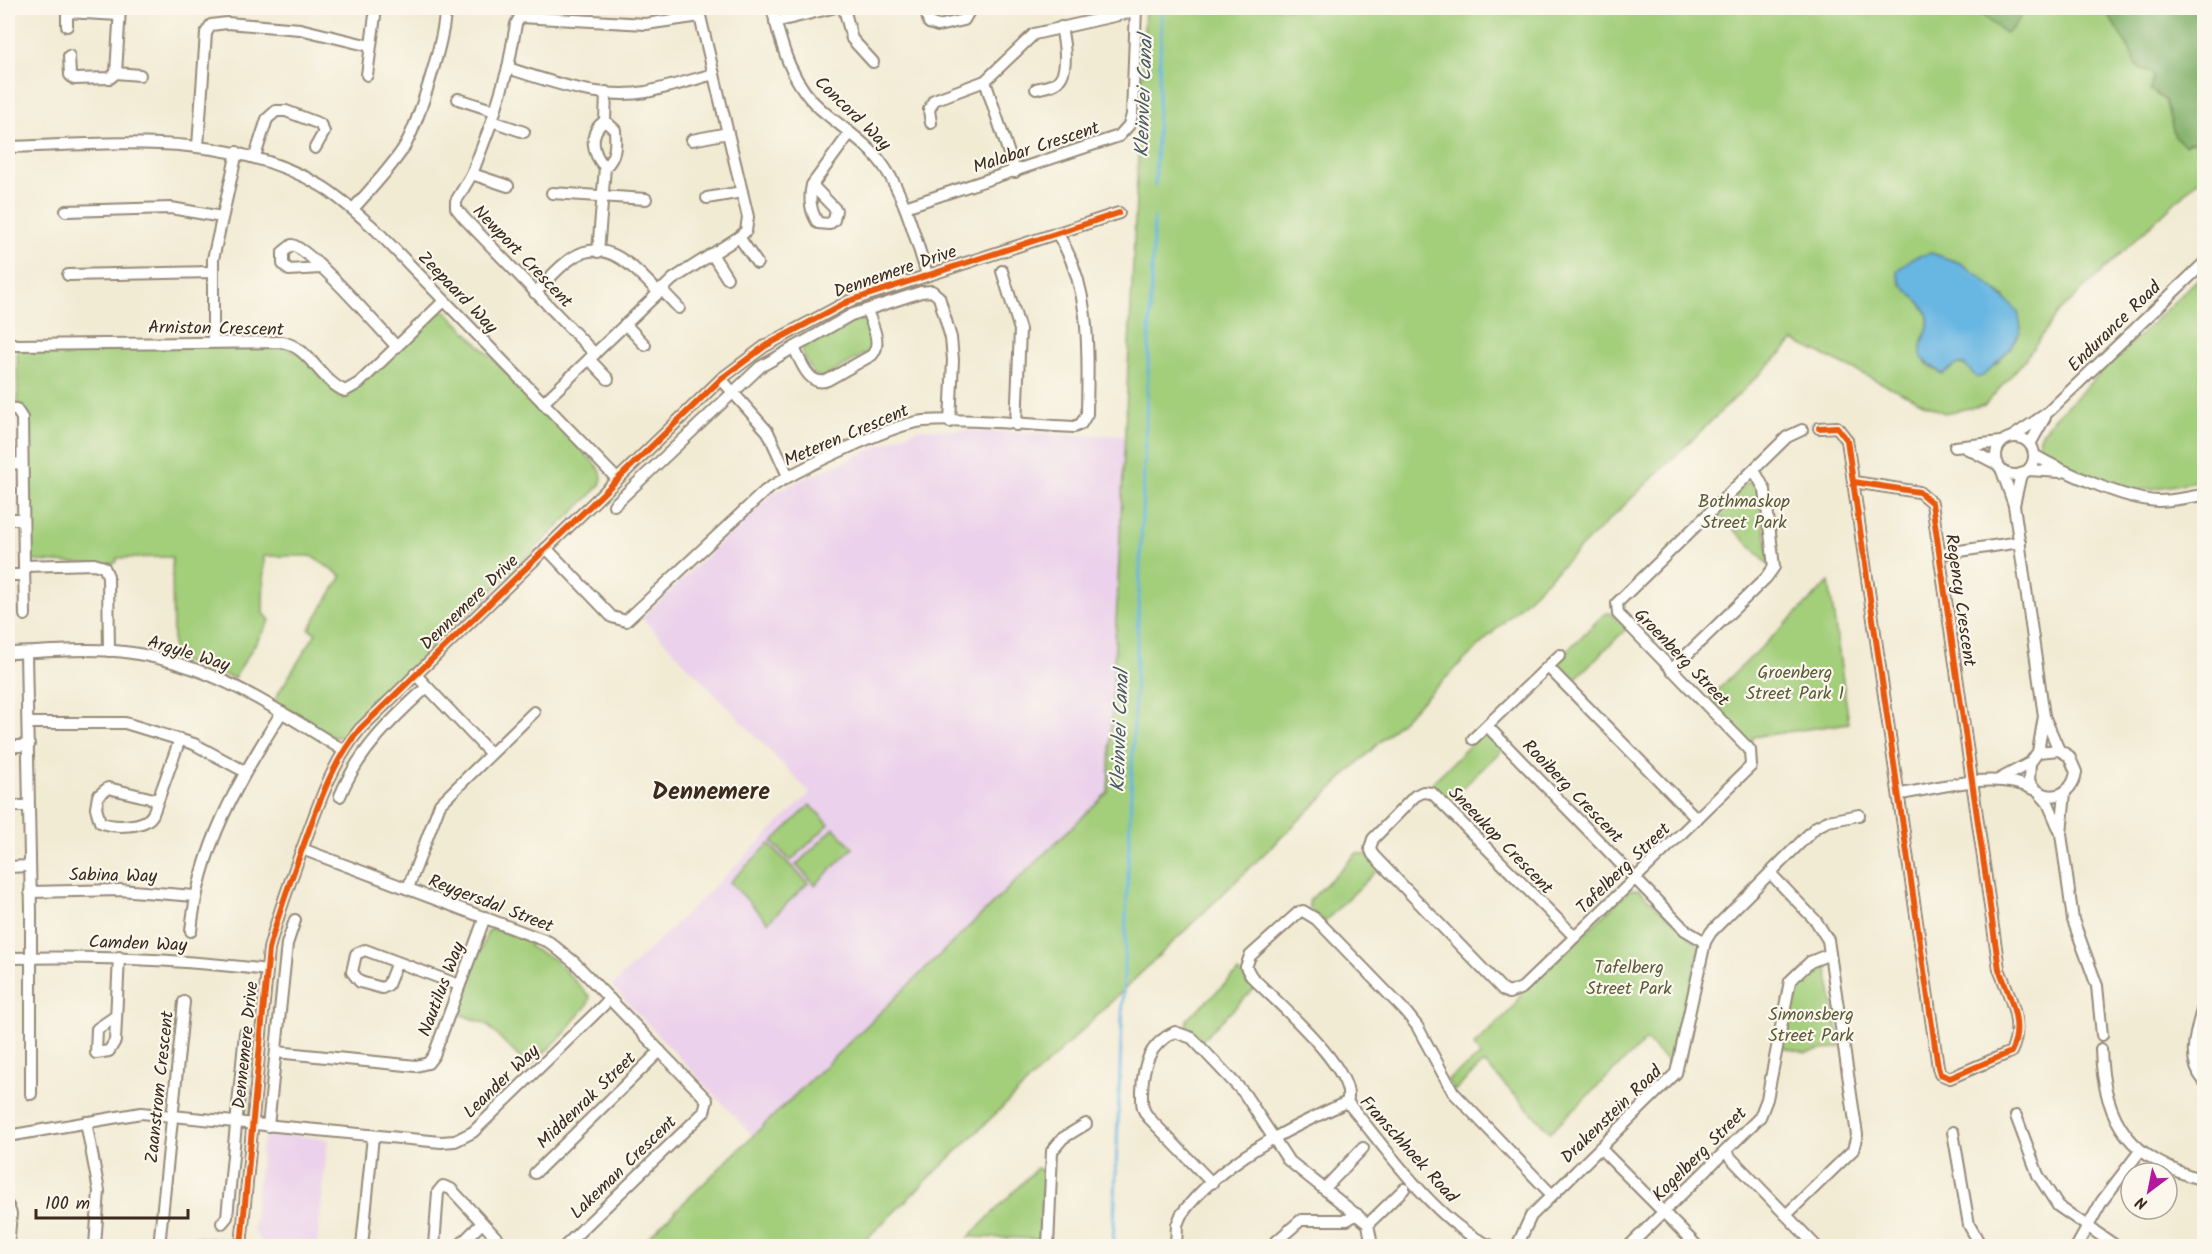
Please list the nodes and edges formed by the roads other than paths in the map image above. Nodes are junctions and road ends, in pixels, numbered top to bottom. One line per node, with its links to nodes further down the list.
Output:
1 (376, 8): 15 (street)
2 (445, 8): 50 (street)
3 (772, 8): 12 (street, Concord Way)
4 (832, 8): 12 (street)
5 (844, 8): 17 (street)
6 (925, 8): 7 (street)
7 (970, 8)
8 (1136, 9): 14 (street); 40 (street, Malabar Crescent)
9 (67, 10): 10 (street); 13 (street)
10 (120, 11): 19 (street)
11 (699, 12): 18 (street, Newport Crescent); 20 (street)
12 (775, 21): 32 (street, Concord Way)
13 (68, 26)
14 (1061, 27): 23 (street); 24 (street)
15 (370, 46): 22 (street); 34 (street)
16 (69, 56): 19 (street)
17 (873, 62)
18 (508, 68): 25 (street); 27 (street, Newport Crescent)
19 (116, 74): 21 (street)
20 (714, 74): 25 (street); 31 (street)
21 (140, 75)
22 (367, 75)
23 (985, 81): 29 (street); 40 (street)
24 (1036, 89)
25 (606, 92): 28 (street)
26 (458, 99): 27 (street)
27 (493, 116): 30 (street); 41 (street, Newport Crescent)
28 (605, 121): 39 (street); 39 (street)
29 (931, 123)
30 (524, 132)
31 (728, 133): 33 (street); 44 (street)
32 (850, 134): 42 (street); 49 (street, Concord Way)
33 (692, 140)
34 (198, 146): 35 (street, Zeepaard Way); 37 (street, Zeepaard Way)
35 (8, 147)
36 (315, 148): 38 (street)
37 (237, 152): 38 (street, Zeepaard Way); 53 (street)
38 (255, 156): 50 (street, Zeepaard Way)
39 (605, 167): 46 (street)
40 (1015, 172): 49 (street, Malabar Crescent)
41 (472, 174): 43 (street, Newport Crescent); 67 (street, Newport Crescent)
42 (812, 185)
43 (508, 186)
44 (742, 192): 47 (street); 55 (street)
45 (552, 193): 46 (street)
46 (602, 196): 48 (street); 56 (street)
47 (707, 198)
48 (646, 199)
49 (905, 207): 63 (street, Concord Way)
50 (353, 209): 68 (street, Zeepaard Way)
51 (66, 212): 53 (street)
52 (1119, 213): 54 (street, Dennemere Drive)
53 (222, 217): 62 (street)
54 (1057, 233): 63 (street, Dennemere Drive); 85 (street, Meteren Crescent)
55 (739, 237): 57 (street); 58 (street)
56 (598, 252): 66 (street); 67 (street)
57 (712, 254): 65 (street); 66 (street)
58 (757, 263)
59 (2205, 263): 83 (street, Endurance Road)
60 (320, 268): 75 (street)
61 (1002, 271): 85 (street)
62 (213, 272): 64 (street); 72 (street)
63 (927, 274): 79 (street, Dennemere Drive)
64 (68, 275)
65 (727, 278)
66 (660, 291): 69 (street); 71 (street)
67 (535, 293): 77 (street, Newport Crescent)
68 (444, 300): 75 (street, Arniston Crescent); 81 (street, Zeepaard Way)
69 (679, 308)
70 (867, 310): 76 (street, Dennemere Drive); 76 (street, Dennemere Drive); 84 (street, Dennemere Drive)
71 (625, 324): 74 (street); 77 (street)
72 (213, 341): 73 (street, Arniston Crescent); 75 (street, Arniston Crescent)
73 (8, 342)
74 (645, 345)
75 (396, 346)
76 (794, 348): 80 (street, Dennemere Drive)
77 (592, 356): 78 (street, Newport Crescent); 81 (street)
78 (608, 379)
79 (721, 379): 80 (street); 99 (street, Dennemere Drive)
80 (732, 391): 98 (street); 102 (street, Dennemere Drive)
81 (543, 403): 99 (street, Zeepaard Way)
82 (8, 408): 92 (street)
83 (2046, 414): 88 (street, Endurance Road); 90 (street, Endurance Road)
84 (950, 422): 85 (street, Meteren Crescent); 98 (street, Meteren Crescent)
85 (1016, 424)
86 (1819, 428): 100 (street)
87 (1802, 430): 95 (street, Groenberg Street)
88 (2012, 437): 89 (street); 90 (street)
89 (2001, 442): 94 (street); 94 (street)
90 (2030, 444): 91 (street)
91 (2034, 455): 96 (street); 97 (street)
92 (22, 463): 93 (street); 105 (street)
93 (8, 464)
94 (2000, 468): 96 (street); 103 (street)
95 (1754, 470): 117 (street); 117 (street, Groenberg Street)
96 (2025, 472): 97 (street); 103 (street)
97 (2065, 473): 101 (street)
98 (788, 476): 107 (street, Meteren Crescent)
99 (617, 479): 107 (street, Dennemere Drive)
100 (1854, 482): 108 (street, Regency Crescent); 140 (street)
101 (2205, 495)
102 (614, 505)
103 (2014, 505): 106 (street)
104 (8, 519): 105 (street)
105 (23, 519): 109 (street)
106 (2020, 542): 108 (street); 122 (street)
107 (546, 548): 118 (street, Dennemere Drive)
108 (1940, 554): 137 (street, Regency Crescent)
109 (24, 570): 110 (street); 111 (street); 112 (street)
110 (8, 575)
111 (25, 615)
112 (109, 651): 114 (street, Argyle Way); 120 (street, Argyle Way)
113 (8, 653): 114 (street, Argyle Way)
114 (26, 653): 123 (street)
115 (1560, 655): 116 (street)
116 (1549, 668): 124 (street); 146 (street)
117 (1671, 670): 133 (street, Groenberg Street)
118 (415, 674): 119 (street); 129 (street, Dennemere Drive)
119 (427, 687): 132 (street); 141 (street)
120 (282, 712): 129 (street, Argyle Way); 135 (street)
121 (534, 712): 132 (street)
122 (2044, 716): 130 (street); 131 (street)
123 (28, 723): 126 (street); 127 (street)
124 (1487, 726): 125 (street); 152 (street, Rooiberg Crescent)
125 (1473, 739)
126 (180, 740): 135 (street); 142 (street)
127 (28, 745): 128 (street); 143 (street)
128 (8, 747)
129 (343, 750): 148 (street, Dennemere Drive)
130 (2059, 750): 131 (street); 139 (street)
131 (2038, 752): 134 (street)
132 (490, 753): 153 (street)
133 (1752, 761): 146 (street, Tafelberg Street)
134 (2030, 763): 136 (street); 138 (street)
135 (244, 771): 155 (street)
136 (1997, 780): 137 (street); 138 (street)
137 (1972, 783): 140 (street); 140 (street, Regency Crescent)
138 (2037, 792): 139 (street); 147 (street)
139 (2065, 792): 147 (street)
140 (1900, 794)
141 (340, 796)
142 (158, 800): 142 (street)
143 (28, 806): 144 (street); 149 (street)
144 (8, 807)
145 (1859, 815): 151 (street, Drakenstein Road)
146 (1697, 819): 152 (street, Tafelberg Street)
147 (2061, 834): 174 (street)
148 (302, 849): 153 (street, Reygersdal Street); 166 (street, Dennemere Drive)
149 (29, 866): 150 (street); 154 (street)
150 (8, 867)
151 (1770, 873): 160 (street, Drakenstein Road); 161 (street)
152 (1635, 879): 159 (street, Tafelberg Street); 160 (street, Rooiberg Crescent)
153 (408, 888): 156 (street, Reygersdal Street)
154 (30, 892): 155 (street, Sabina Way); 162 (street)
155 (194, 896): 158 (street)
156 (485, 917): 167 (street, Nautilus Way); 169 (street, Reygersdal Street)
157 (295, 920): 177 (street)
158 (191, 931)
159 (1575, 937): 168 (street, Tafelberg Street); 168 (street, Sneeukop Crescent)
160 (1705, 942): 194 (street, Drakenstein Road)
161 (1830, 954): 196 (street, Kogelberg Street); 206 (street)
162 (31, 957): 163 (street, Camden Way); 164 (street, Camden Way); 179 (street)
163 (119, 957): 166 (street, Camden Way); 172 (street)
164 (8, 958)
165 (397, 962): 165 (street); 167 (street)
166 (267, 970): 186 (street, Dennemere Drive)
167 (459, 985): 177 (street, Nautilus Way)
168 (1512, 993)
169 (610, 999): 176 (street, Reygersdal Street); 191 (street, Leander Way)
170 (184, 1002): 182 (street, Zaanstrom Crescent)
171 (2205, 1003): 178 (street)
172 (116, 1016)
173 (244, 1034): 185 (street)
174 (2102, 1035)
175 (2102, 1049): 195 (street)
176 (660, 1051): 181 (street, Reygersdal Street); 197 (street, Middenrak Street)
177 (276, 1052): 188 (street)
178 (2205, 1081)
179 (31, 1094)
180 (1347, 1102): 192 (street, Franschhoek Road); 202 (street); 226 (street, Franschhoek Road)
181 (704, 1112): 219 (street, Lakeman Crescent)
182 (172, 1116): 184 (street, Leander Way); 185 (street, Leander Way); 213 (street, Zaanstrom Crescent)
183 (2016, 1116): 210 (street)
184 (86, 1122): 190 (street, Leander Way); 212 (street)
185 (237, 1122): 186 (street, Leander Way); 207 (street)
186 (252, 1124): 188 (street, Leander Way); 214 (street, Dennemere Drive)
187 (1086, 1124): 222 (street)
188 (268, 1126): 191 (street, Leander Way)
189 (1953, 1132): 231 (street)
190 (8, 1136)
191 (373, 1136): 215 (street)
192 (1273, 1140): 199 (street, Franschhoek Road); 199 (street); 200 (street)
193 (1363, 1148): 200 (street)
194 (1600, 1148): 202 (street, Drakenstein Road); 204 (street)
195 (2140, 1151): 198 (street); 210 (street)
196 (1725, 1152): 204 (street, Kogelberg Street); 206 (street)
197 (535, 1173)
198 (2205, 1180)
199 (1212, 1183): 223 (street, Franschhoek Road)
200 (1324, 1189): 205 (street)
201 (1404, 1189): 209 (street)
202 (1552, 1195): 227 (street, Drakenstein Road)
203 (8, 1206): 211 (street)
204 (1664, 1212): 228 (street, Kogelberg Street); 229 (street)
205 (1357, 1214): 209 (street); 224 (street)
206 (1786, 1215): 230 (street)
207 (222, 1223)
208 (482, 1223): 216 (street); 217 (street); 218 (street)
209 (1368, 1224): 225 (street)
210 (2088, 1228): 232 (street); 233 (street)
211 (8, 1246)
212 (95, 1246)
213 (159, 1246)
214 (240, 1246)
215 (362, 1246)
216 (434, 1246)
217 (459, 1246)
218 (504, 1246)
219 (565, 1246)
220 (952, 1246): 221 (street)
221 (977, 1246)
222 (1048, 1246)
223 (1176, 1246)
224 (1271, 1246)
225 (1372, 1246)
226 (1492, 1246)
227 (1517, 1246)
228 (1629, 1246)
229 (1697, 1246)
230 (1816, 1246)
231 (1981, 1246)
232 (2077, 1246)
233 (2116, 1246)

